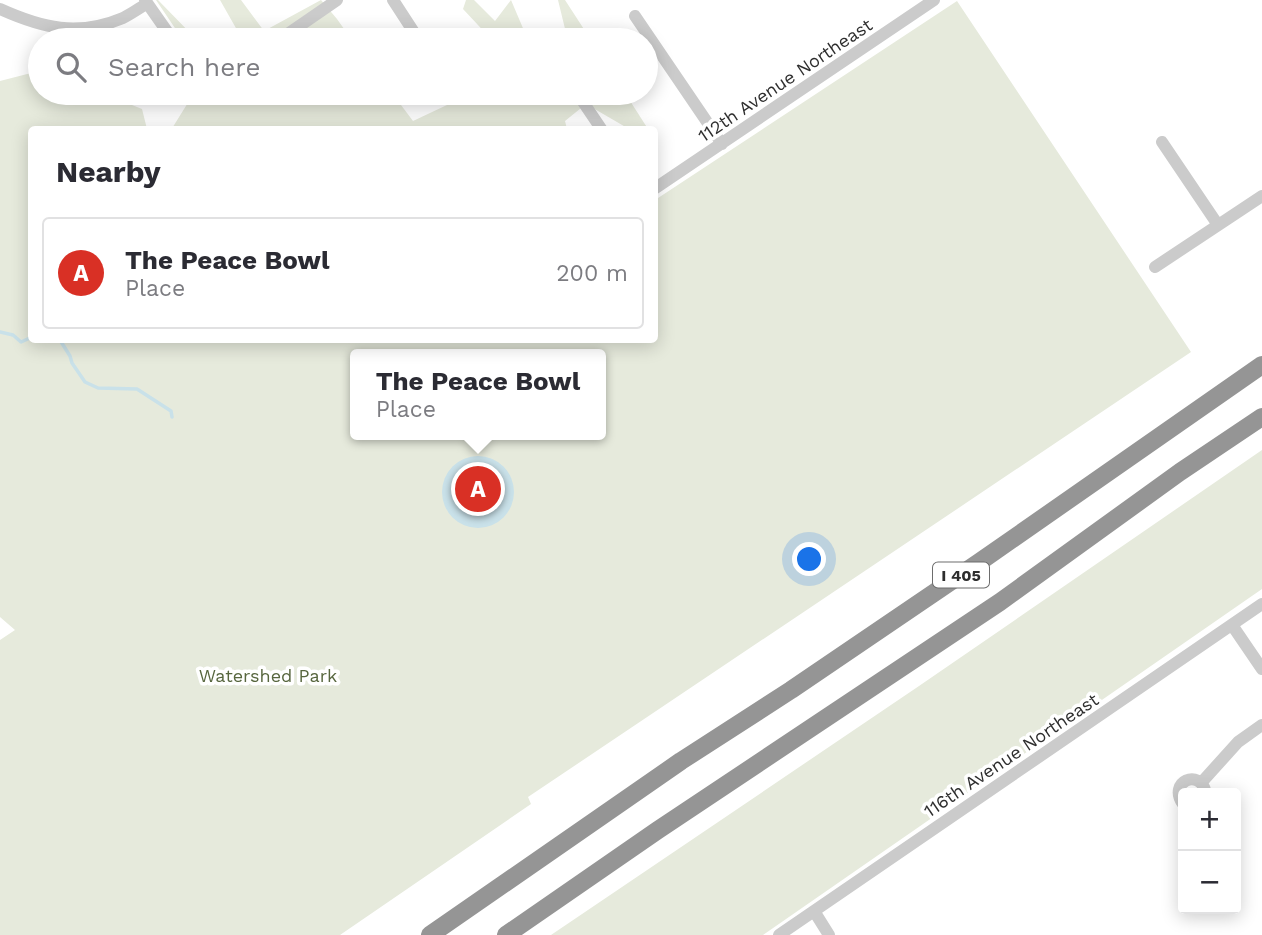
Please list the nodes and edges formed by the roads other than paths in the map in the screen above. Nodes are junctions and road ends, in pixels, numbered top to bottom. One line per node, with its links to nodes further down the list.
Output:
1 (337, 0): 10 (street)
2 (393, 0): 11 (street)
3 (934, 0): 17 (street, 112th Avenue Northeast)
4 (146, 2): 8 (street); 9 (street)
5 (0, 9): 7 (street)
6 (635, 16): 12 (street)
7 (63, 28)
8 (79, 28)
9 (164, 28)
10 (296, 28)
11 (411, 28)
12 (643, 28)
13 (658, 50): 17 (street)
14 (585, 105): 15 (street)
15 (599, 126)
16 (1162, 142): 20 (street)
17 (722, 144): 18 (street, 112th Avenue Northeast)
18 (658, 186)
19 (1262, 196): 20 (street)
20 (1218, 225): 21 (street)
21 (1154, 267)
22 (1262, 365): 31 (highway, I 405)
23 (1262, 417): 32 (highway, I 405)
24 (1262, 604): 25 (street, 116th Avenue Northeast)
25 (1232, 625): 26 (street); 30 (street, 116th Avenue Northeast)
26 (1262, 669)
27 (1262, 725): 29 (street)
28 (1180, 788): 29 (street)
29 (1204, 788)
30 (814, 911): 33 (street, 116th Avenue Northeast); 34 (street)
31 (430, 935)
32 (506, 935)
33 (779, 935)
34 (829, 935)

